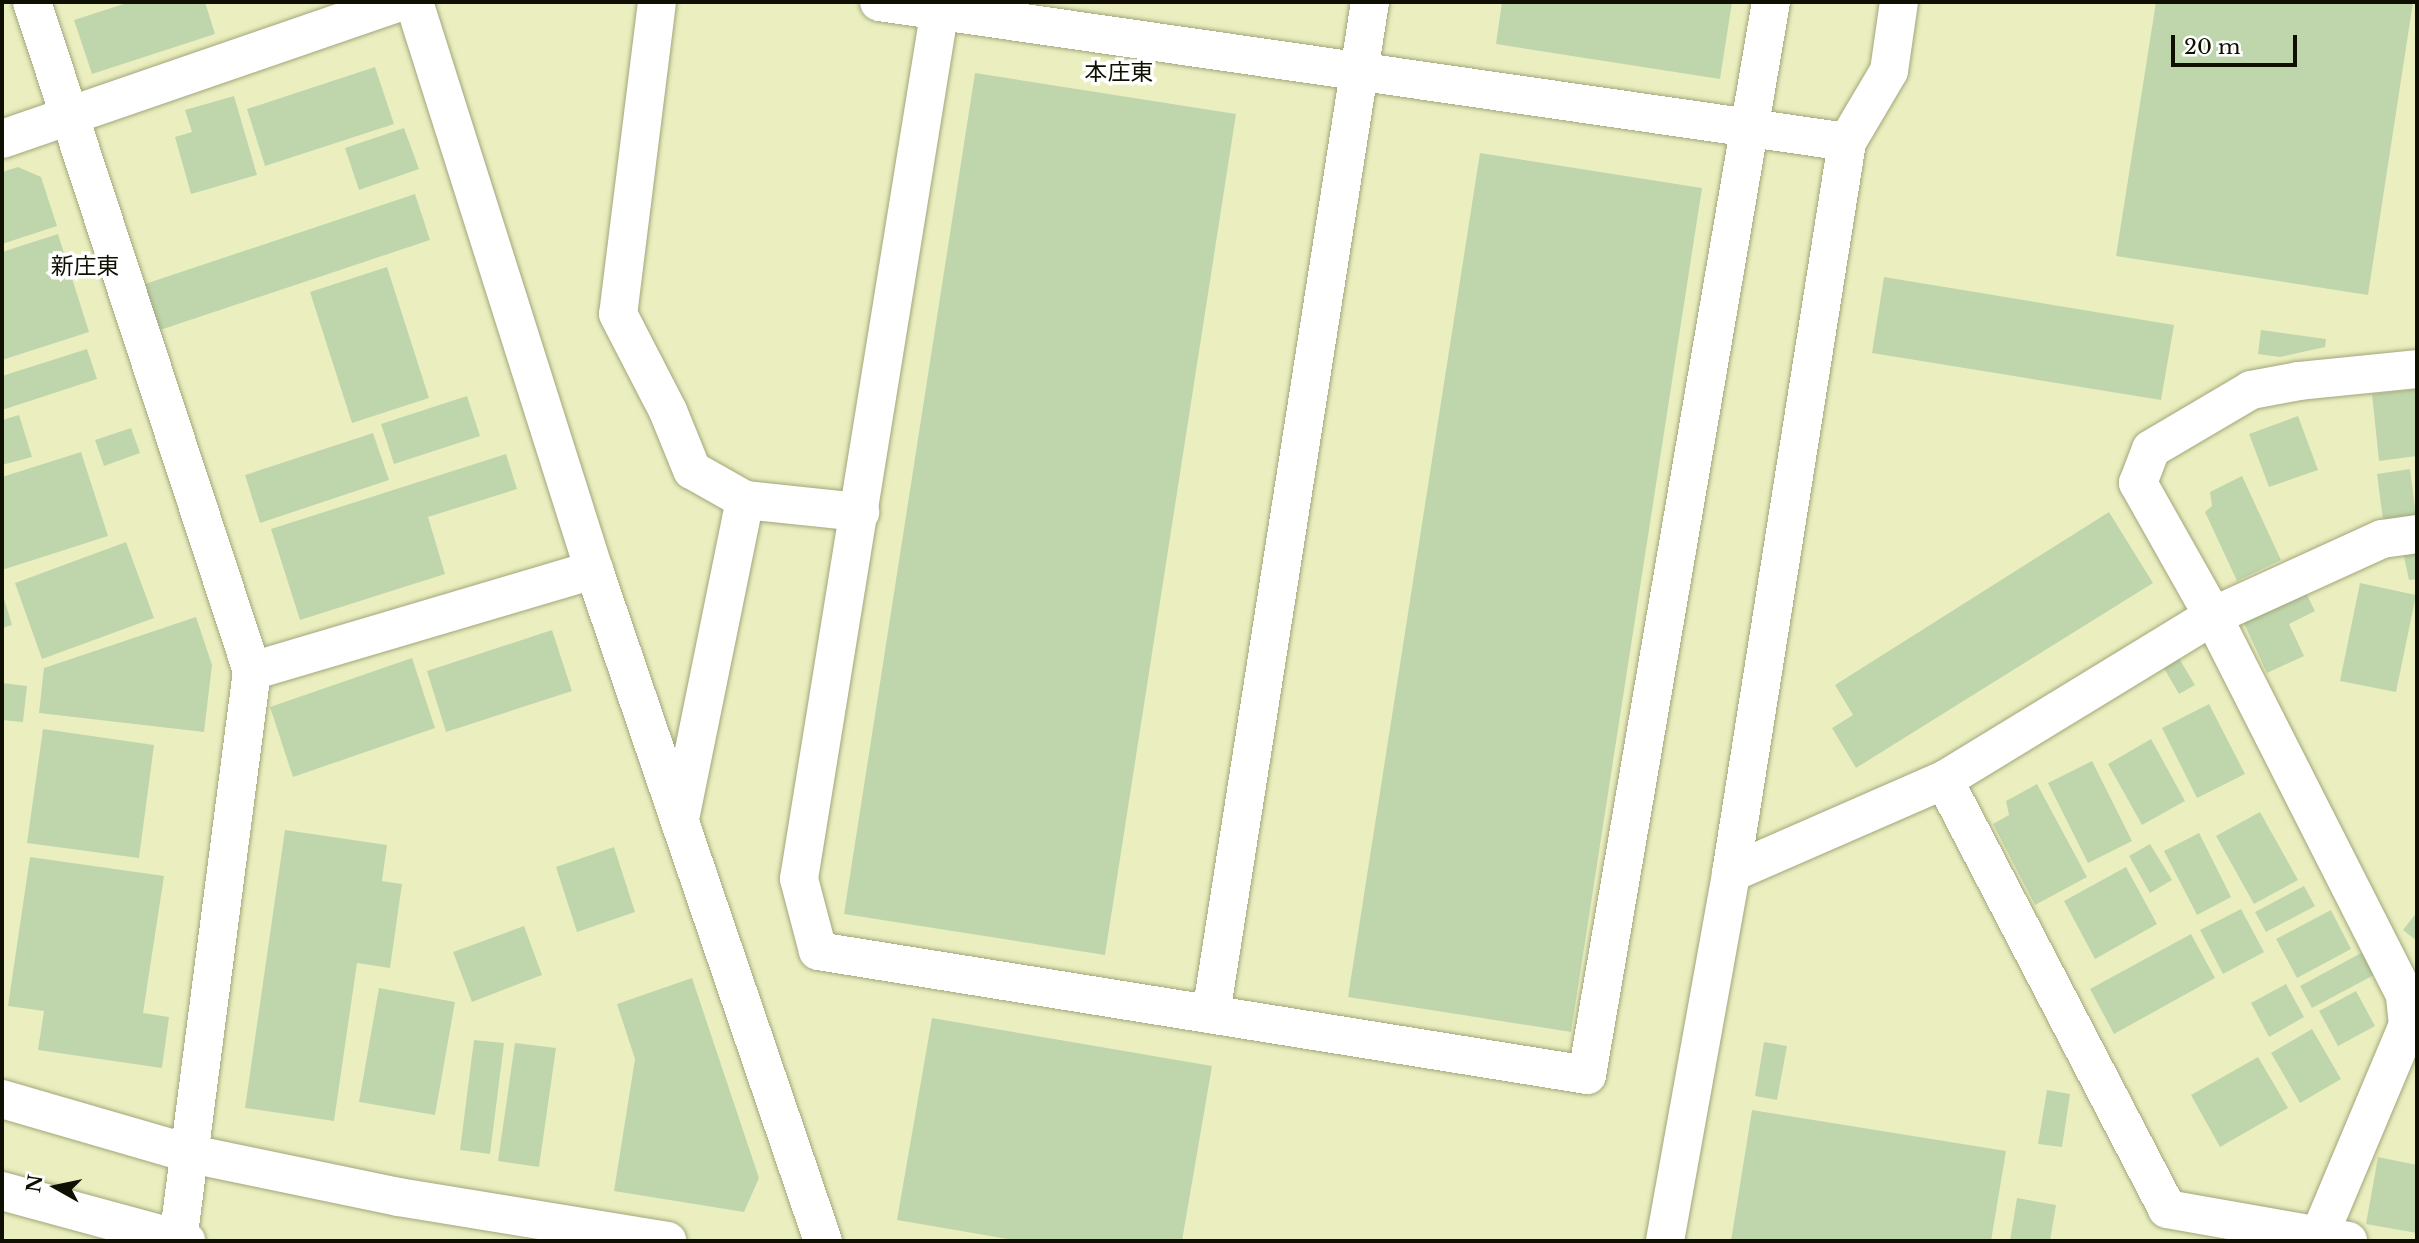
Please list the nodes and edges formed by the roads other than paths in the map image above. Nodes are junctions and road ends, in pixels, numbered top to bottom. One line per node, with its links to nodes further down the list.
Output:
1 (32, 2): 11 (street)
2 (400, 2): 11 (street)
3 (414, 2): 19 (street)
4 (657, 2): 16 (street)
5 (879, 2): 9 (street)
6 (1370, 2): 10 (street)
7 (1771, 2): 12 (street)
8 (1899, 2): 14 (street)
9 (940, 6): 10 (street); 17 (street)
10 (1359, 71): 12 (street); 25 (street)
11 (70, 117): 13 (street); 21 (street)
12 (1750, 128): 14 (street); 25 (street)
13 (2, 139)
14 (1847, 142): 24 (street)
15 (2417, 369): 20 (street)
16 (745, 500): 17 (street); 23 (street)
17 (860, 512): 25 (street)
18 (2417, 534): 20 (street)
19 (594, 570): 21 (street); 23 (street)
20 (2213, 616): 22 (street); 26 (street)
21 (252, 671): 28 (street)
22 (1944, 780): 24 (street); 30 (street)
23 (680, 821): 33 (street)
24 (1731, 873): 34 (street)
25 (1211, 1014)
26 (2412, 1022): 30 (street)
27 (2, 1099): 28 (street)
28 (191, 1154): 31 (street); 32 (street)
29 (2, 1191): 31 (street)
30 (2328, 1240)
31 (181, 1241)
32 (667, 1241)
33 (823, 1241)
34 (1665, 1241)

